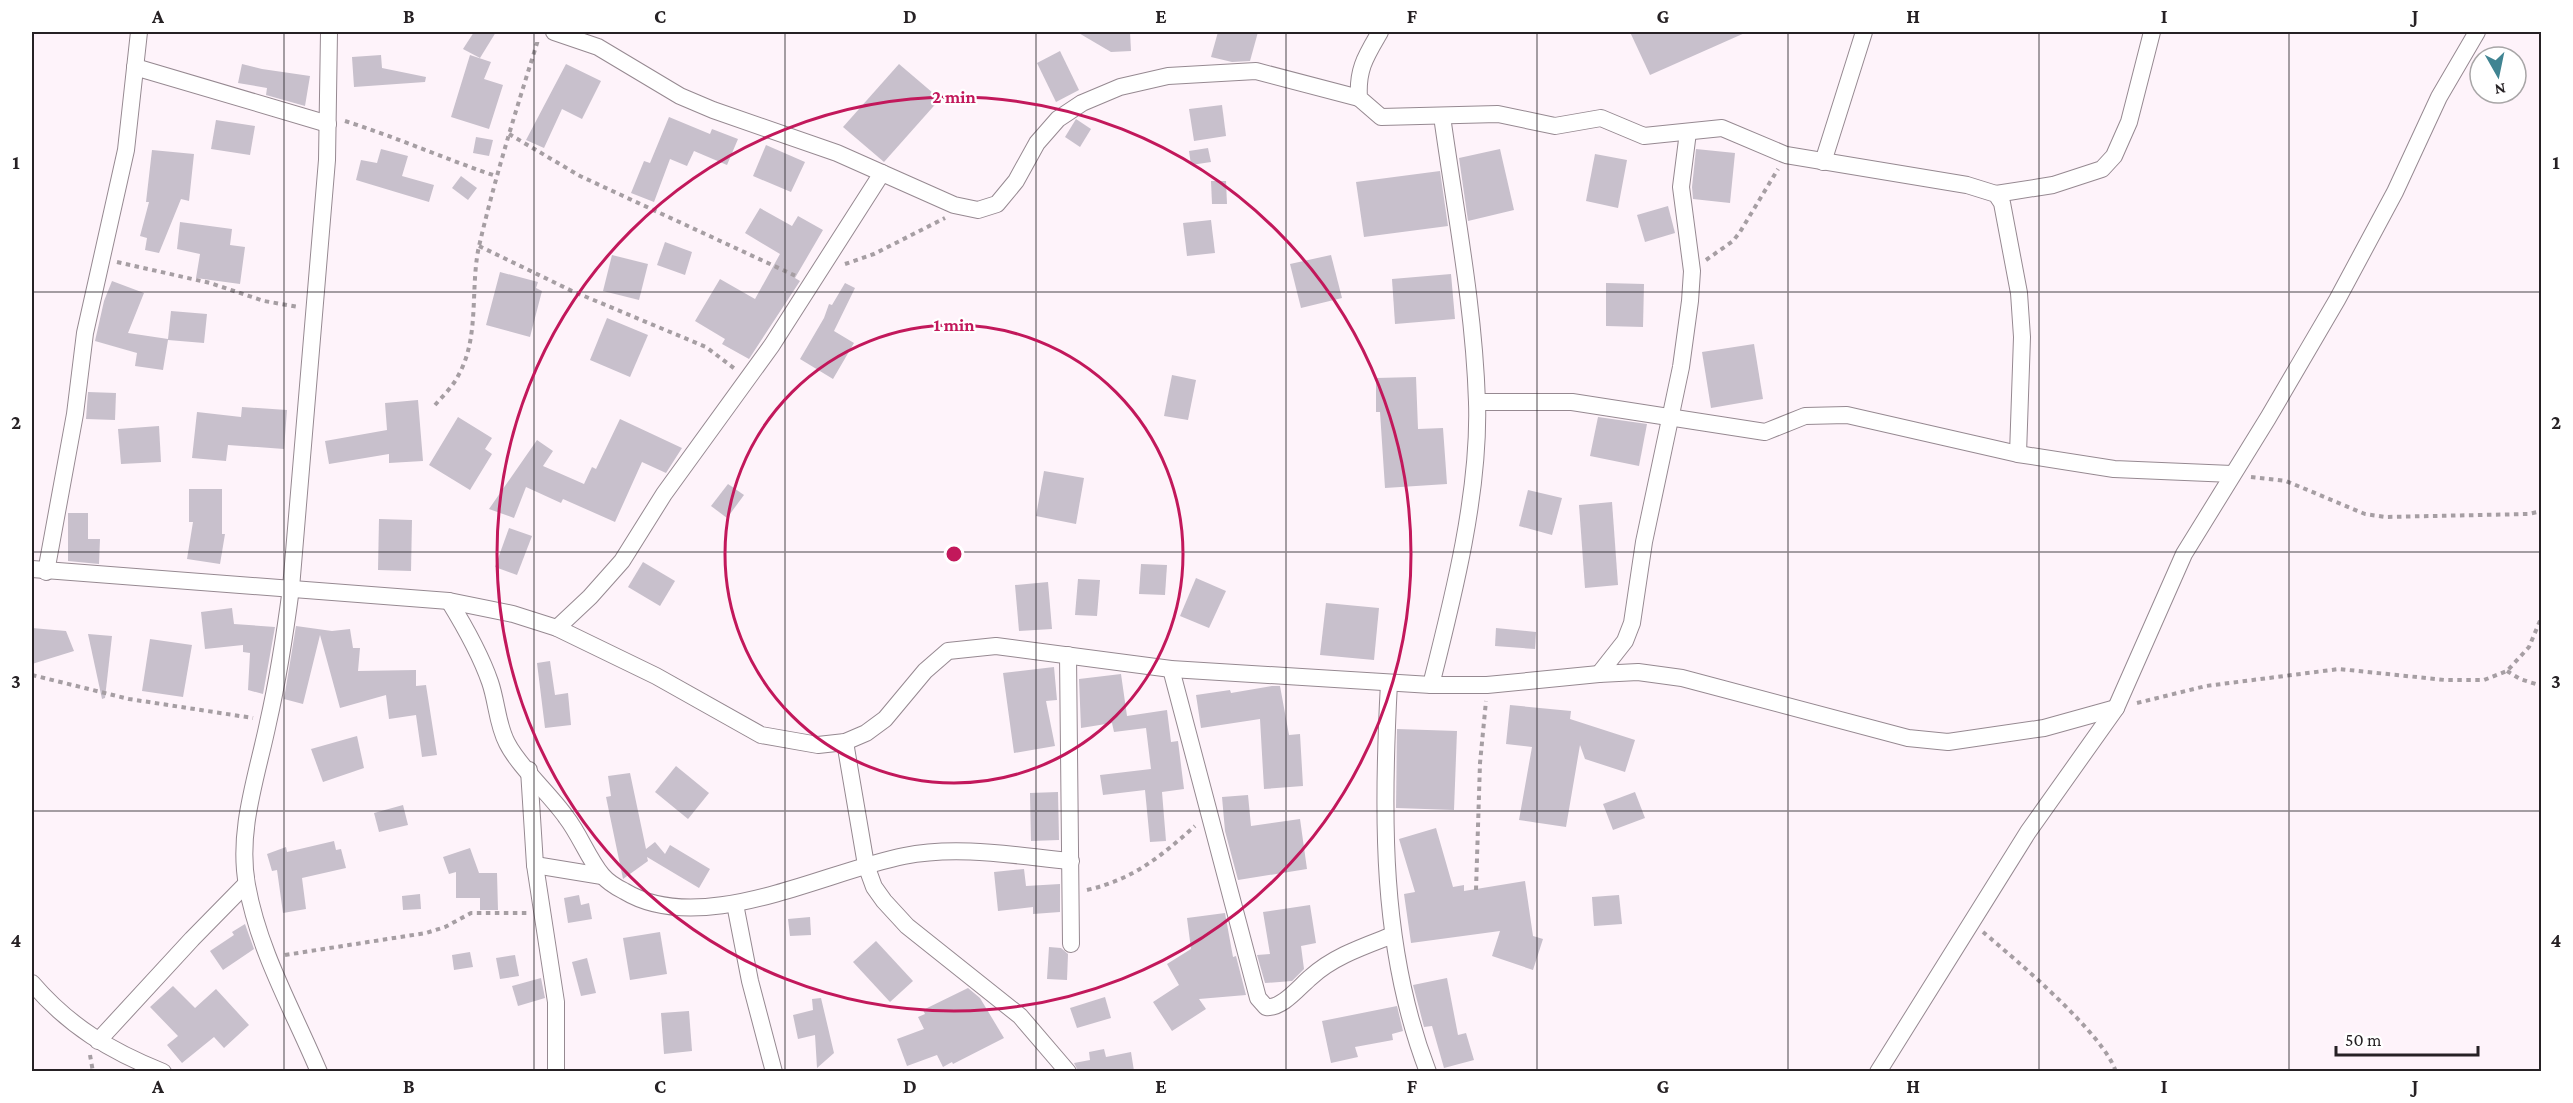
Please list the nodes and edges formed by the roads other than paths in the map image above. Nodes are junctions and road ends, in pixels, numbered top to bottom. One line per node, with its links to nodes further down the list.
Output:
1 (139, 32): 8 (street)
2 (329, 32): 11 (street)
3 (554, 32): 14 (street)
4 (1380, 32): 9 (street)
5 (1864, 32): 13 (street)
6 (2152, 32): 15 (street)
7 (2477, 32): 19 (street)
8 (135, 67): 11 (street); 20 (street)
9 (1359, 98): 10 (street); 14 (street)
10 (1442, 116): 12 (street); 16 (street)
11 (328, 120): 21 (street)
12 (1688, 132): 13 (street); 17 (street)
13 (1823, 162): 15 (street)
14 (882, 173): 23 (street)
15 (1996, 194): 18 (street)
16 (1477, 402): 17 (street); 28 (street)
17 (1669, 416): 18 (street); 26 (street)
18 (2018, 454): 19 (street)
19 (2232, 474): 29 (street)
20 (39, 570): 21 (street)
21 (291, 588): 22 (street); 36 (street)
22 (449, 601): 23 (street); 31 (street)
23 (558, 628): 30 (street)
24 (1068, 655): 25 (street); 30 (street); 32 (street)
25 (1171, 669): 27 (street); 38 (street)
26 (1599, 674): 28 (street); 29 (street)
27 (1389, 683): 28 (street); 38 (street)
28 (1431, 685)
29 (2116, 708): 48 (street)
30 (845, 742): 34 (street)
31 (528, 770): 33 (street); 35 (street)
32 (1071, 861): 34 (street); 39 (street)
33 (536, 865): 35 (street); 44 (street)
34 (866, 865): 37 (street); 46 (street)
35 (602, 876): 37 (street)
36 (246, 884): 41 (street); 43 (street)
37 (735, 904): 45 (street)
38 (1394, 935): 47 (street)
39 (1071, 944)
40 (32, 983): 41 (street)
41 (98, 1041): 42 (street)
42 (163, 1071)
43 (319, 1071)
44 (556, 1071)
45 (774, 1071)
46 (1068, 1071)
47 (1428, 1071)
48 (1878, 1071)

